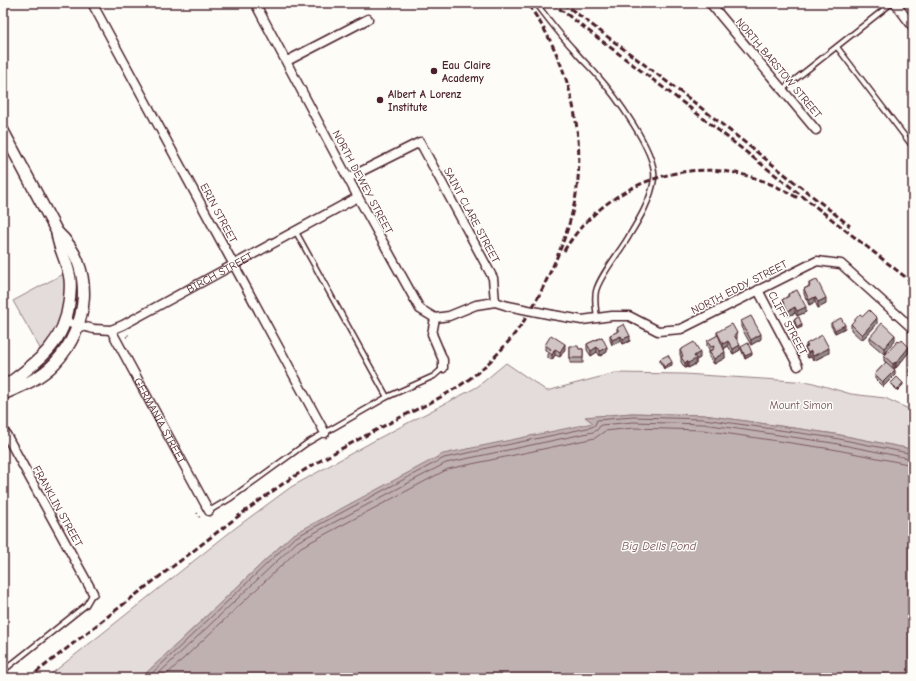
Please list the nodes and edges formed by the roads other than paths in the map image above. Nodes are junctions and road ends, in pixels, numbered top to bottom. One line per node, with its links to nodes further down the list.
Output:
1 (92, 3): 18 (street, ERIN STREET)
2 (255, 3): 9 (street, NORTH DEWEY STREET)
3 (536, 3): 22 (lane)
4 (710, 3): 10 (street, NORTH BARSTOW STREET)
5 (893, 3): 7 (street); 8 (lane)
6 (368, 19): 9 (street)
7 (913, 27)
8 (837, 46): 10 (lane); 13 (lane)
9 (287, 61): 14 (street, NORTH DEWEY STREET)
10 (783, 89): 11 (street, NORTH BARSTOW STREET)
11 (816, 130)
12 (3, 131): 16 (main road)
13 (913, 147)
14 (348, 178): 15 (street, NORTH DEWEY STREET); 20 (street, SAINT CLARE STREET)
15 (358, 197): 17 (street, BIRCH STREET); 21 (street, NORTH DEWEY STREET)
16 (57, 232): 23 (main road); 24 (main road)
17 (296, 232): 18 (street, BIRCH STREET); 31 (lane)
18 (234, 265): 26 (street, BIRCH STREET); 33 (street, ERIN STREET)
19 (758, 290): 22 (street, NORTH EDDY STREET); 25 (street, NORTH EDDY STREET); 27 (street, CLIFF STREET)
20 (495, 302): 21 (street); 22 (street, NORTH EDDY STREET, bridge)
21 (435, 318): 28 (street)
22 (597, 318)
23 (65, 322): 24 (street, BIRCH STREET); 29 (main road)
24 (78, 325): 26 (street, BIRCH STREET); 30 (main road)
25 (913, 329)
26 (110, 330): 34 (street, GERMANIA STREET)
27 (798, 366)
28 (443, 368): 31 (lane)
29 (3, 388)
30 (3, 394)
31 (387, 397): 33 (lane)
32 (3, 429): 35 (street, FRANKLIN STREET)
33 (326, 433): 34 (lane)
34 (209, 512)
35 (93, 593): 36 (lane)
36 (3, 671)

